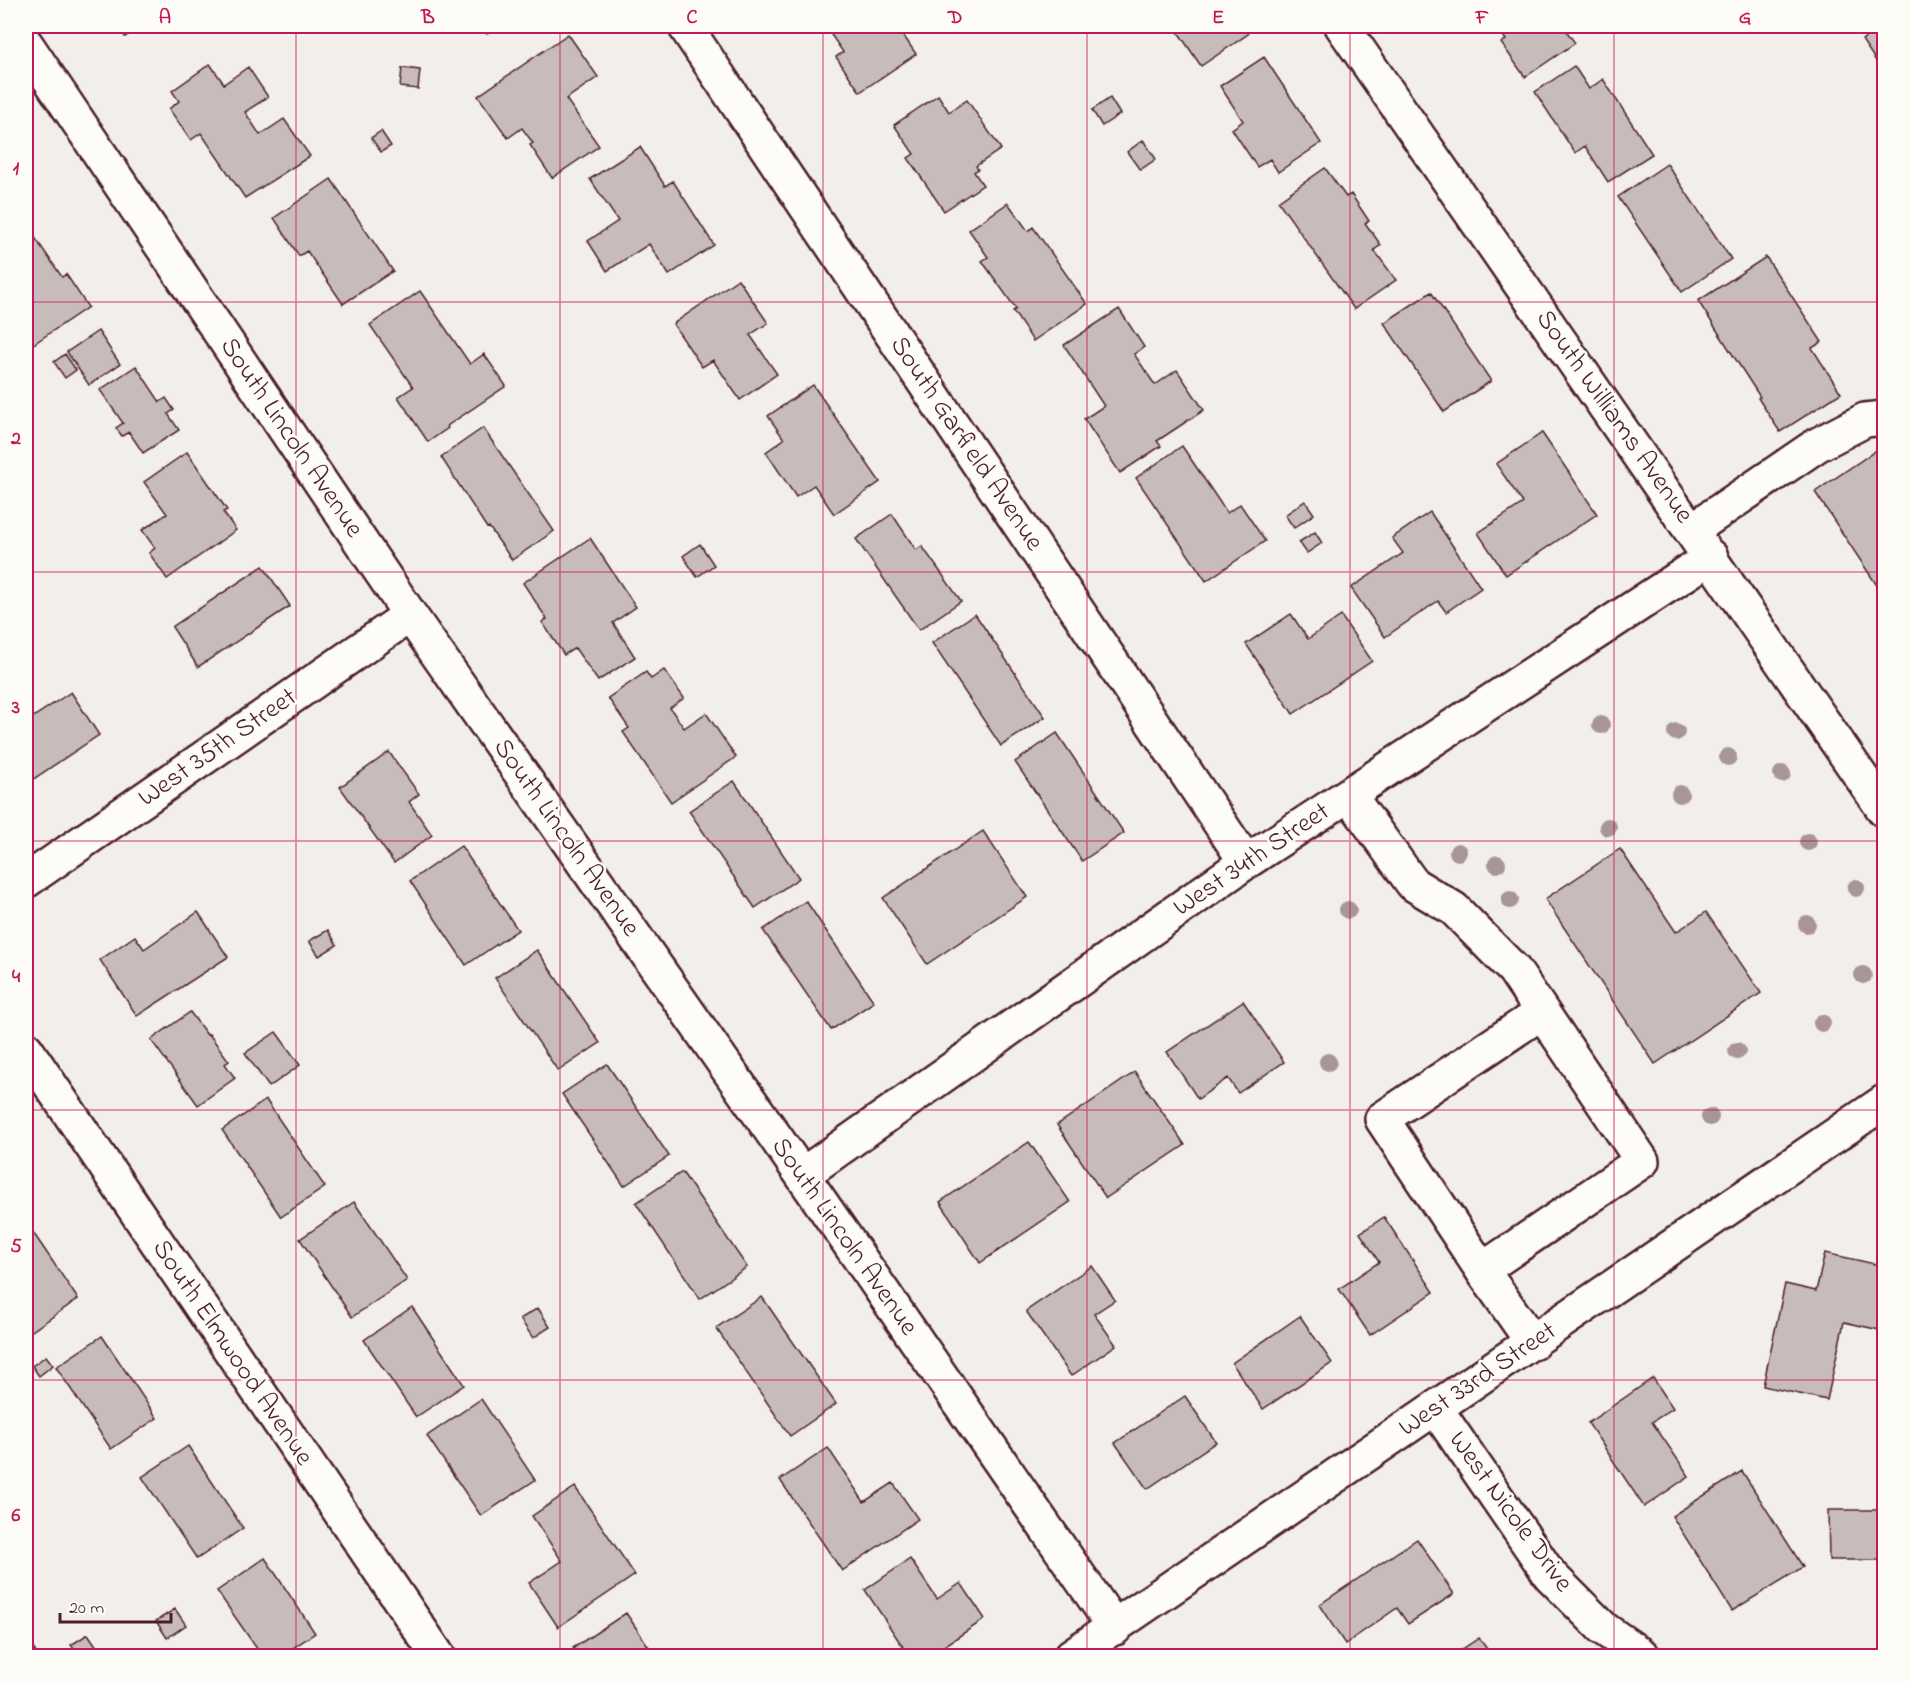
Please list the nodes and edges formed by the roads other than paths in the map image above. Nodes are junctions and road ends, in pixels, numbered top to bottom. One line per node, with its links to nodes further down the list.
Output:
1 (685, 26): 10 (street, South Garfield Avenue)
2 (1342, 26): 5 (street, South Williams Avenue)
3 (26, 44): 7 (street, South Lincoln Avenue)
4 (1884, 418): 5 (street)
5 (1692, 530): 6 (street, South Williams Avenue)
6 (1711, 557): 8 (street, West 34th Street); 9 (street, South Williams Avenue)
7 (410, 615): 11 (street, West 35th Street); 15 (street, South Lincoln Avenue)
8 (1349, 795): 10 (street, West 34th Street); 12 (street)
9 (1884, 810)
10 (1246, 862): 15 (street, West 34th Street)
11 (26, 881)
12 (1542, 1012): 16 (street); 16 (street)
13 (26, 1049): 20 (street, South Elmwood Avenue)
14 (1884, 1102): 17 (street, West 33rd Street)
15 (802, 1175): 19 (street, South Lincoln Avenue)
16 (1482, 1270): 17 (street)
17 (1533, 1344): 18 (street, West 33rd Street)
18 (1436, 1410): 19 (street, West 33rd Street); 22 (street, West Nicole Drive)
19 (1114, 1628): 21 (street, West 33rd Street)
20 (438, 1656)
21 (1071, 1656)
22 (1643, 1656)

